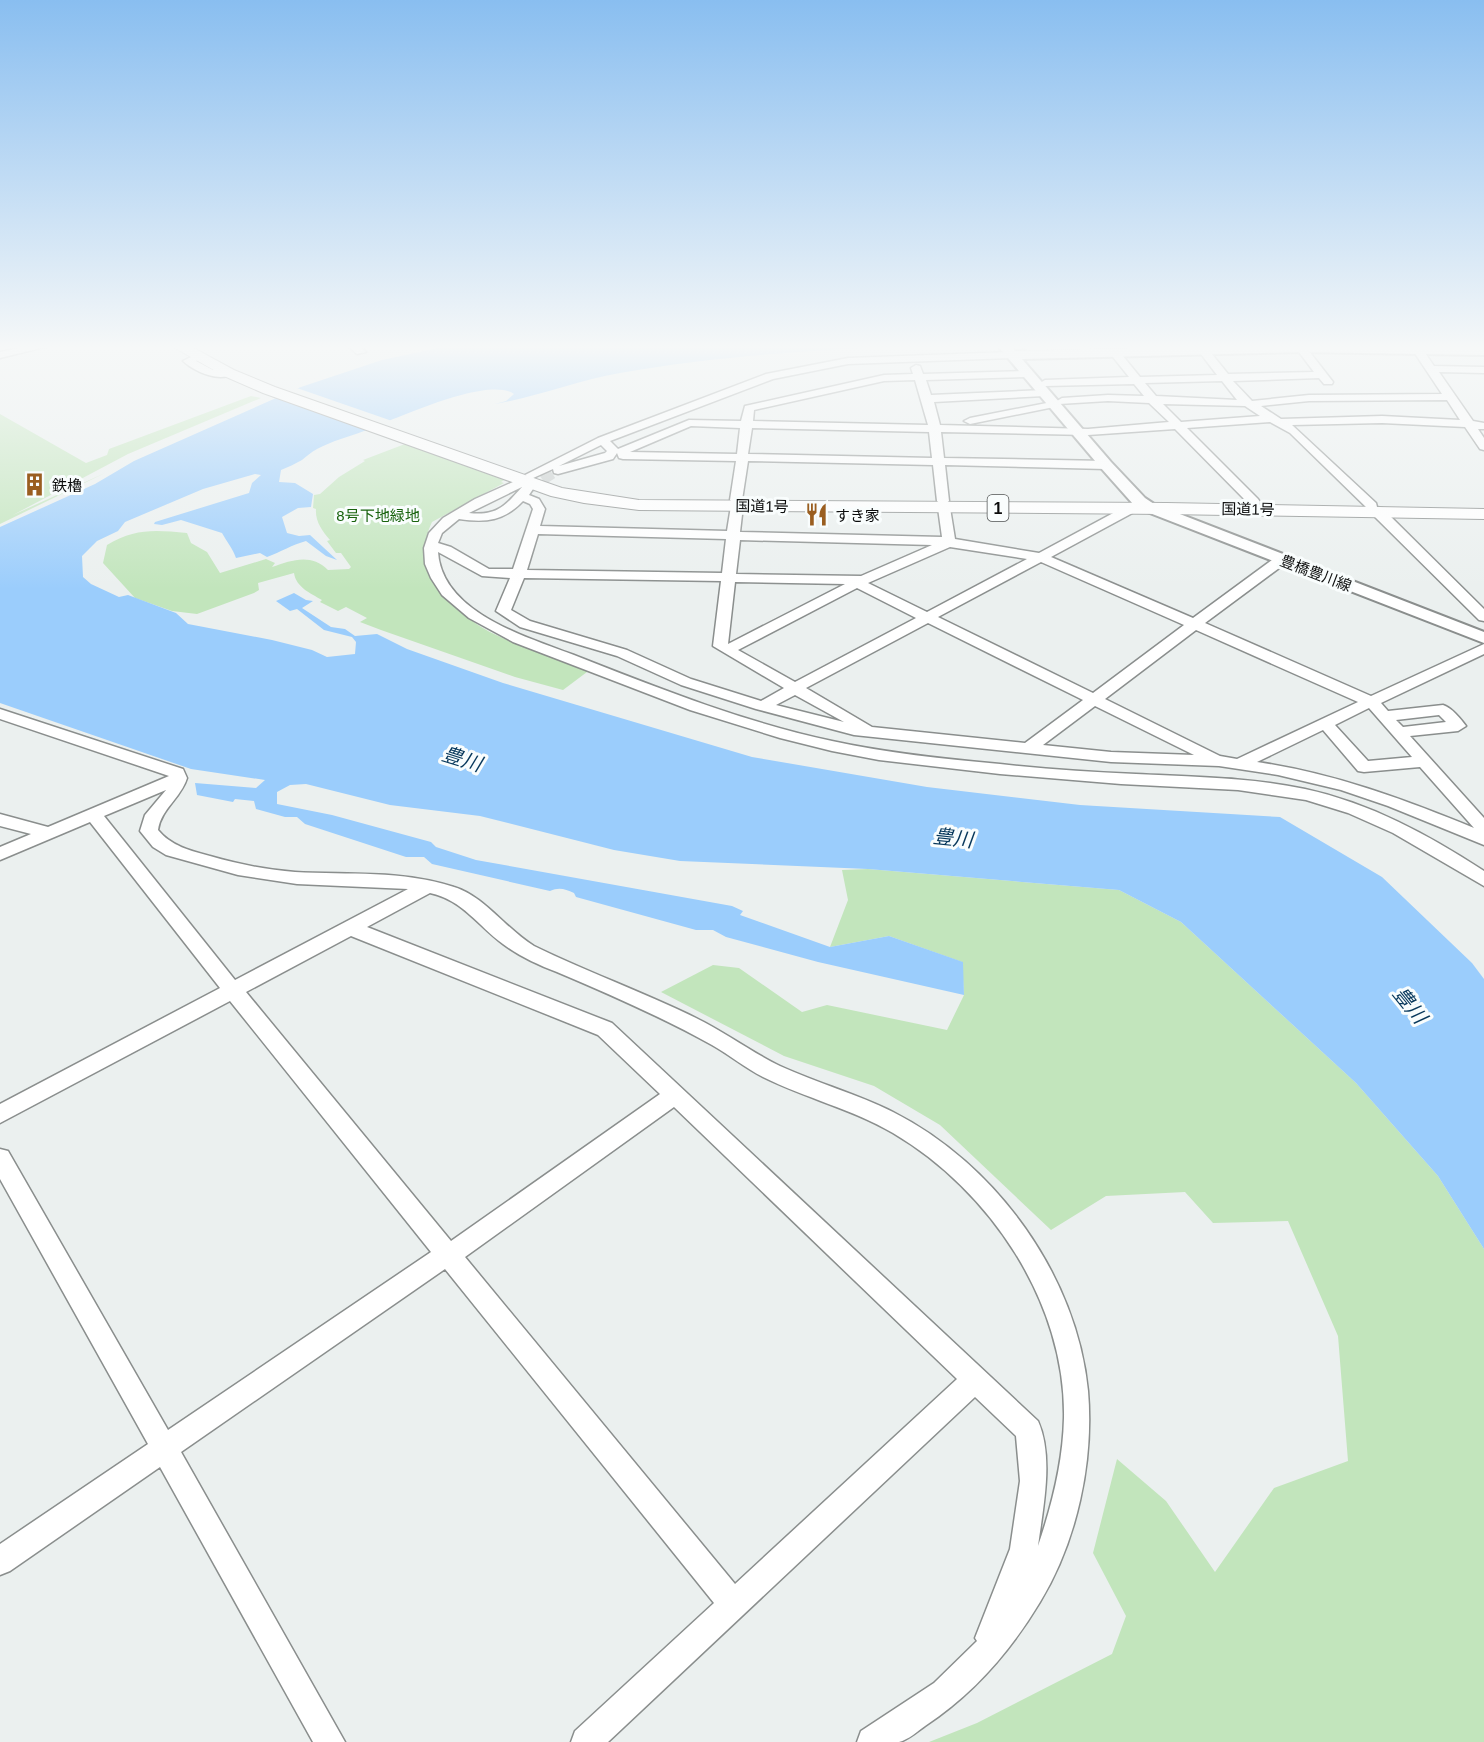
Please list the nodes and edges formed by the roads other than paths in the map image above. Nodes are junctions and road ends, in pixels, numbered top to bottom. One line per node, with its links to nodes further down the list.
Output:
1 (375, 426): 19 (highway, 国道1号 / 1)
2 (636, 426): 13 (street)
3 (681, 426): 15 (street)
4 (747, 426): 15 (street)
5 (934, 426): 16 (street)
6 (1005, 426): 12 (street)
7 (1079, 426): 12 (main road)
8 (1189, 426): 11 (street)
9 (1287, 426): 24 (street)
10 (1471, 426): 14 (street)
11 (1179, 427): 12 (street); 20 (street)
12 (1083, 431): 17 (main road); 23 (main road)
13 (602, 440): 18 (street); 19 (street)
14 (1484, 446)
15 (742, 458): 16 (street); 21 (street)
16 (938, 462): 17 (street); 22 (street)
17 (1106, 465): 23 (main road)
18 (552, 473)
19 (524, 482): 21 (highway, 国道1号 / 1); 27 (street); 30 (street)
20 (1254, 502): 23 (highway, 国道1号 / 1); 24 (highway, 国道1号 / 1)
21 (736, 503): 22 (highway, 国道1号 / 1); 28 (street)
22 (944, 504): 23 (highway, 国道1号 / 1); 29 (street)
23 (1147, 505): 24 (highway, 国道1号 / 1); 31 (street); 32 (main road, 豊橋豊川線); 39 (main road, 豊橋豊川線)
24 (1374, 509): 25 (highway, 国道1号 / 1); 26 (highway, 国道1号 / 1); 36 (street)
25 (1484, 509)
26 (1484, 514)
27 (533, 530): 28 (street); 33 (street)
28 (734, 536): 29 (street); 34 (street)
29 (949, 542): 31 (street); 35 (street)
30 (432, 546): 33 (street); 57 (street)
31 (1041, 557): 37 (street); 38 (street)
32 (1281, 560): 38 (street); 40 (main road, 豊橋豊川線)
33 (519, 573): 34 (street); 46 (street)
34 (728, 577): 35 (street); 42 (street)
35 (860, 582): 37 (street); 42 (street)
36 (1484, 617)
37 (927, 618): 43 (street); 44 (street)
38 (1195, 624): 44 (street); 45 (street)
39 (1484, 632)
40 (1484, 638)
41 (1484, 648): 45 (street)
42 (728, 650): 43 (street)
43 (796, 687): 46 (street); 50 (street)
44 (1094, 699): 52 (street); 53 (street)
45 (1372, 702): 48 (street); 49 (street)
46 (762, 706): 50 (street)
47 (0, 714): 56 (street)
48 (1384, 716): 51 (street); 51 (street)
49 (1326, 723): 54 (street); 55 (street)
50 (872, 731): 52 (street)
51 (1399, 732): 54 (street)
52 (1027, 749): 53 (street)
53 (1219, 761): 55 (street)
54 (1424, 761): 60 (street)
55 (1241, 763): 62 (street)
56 (179, 778): 58 (street); 66 (street)
57 (1330, 802): 63 (street); 65 (street)
58 (93, 814): 61 (street); 68 (street)
59 (0, 819): 61 (street)
60 (1484, 829)
61 (48, 833): 64 (street)
62 (1484, 839)
63 (1484, 846)
64 (0, 854)
65 (1484, 880)
66 (429, 886): 67 (street); 77 (street)
67 (353, 928): 68 (street); 69 (street)
68 (233, 991): 70 (street); 72 (street)
69 (676, 1094): 72 (street); 73 (street)
70 (0, 1114)
71 (0, 1158): 74 (street)
72 (447, 1254): 74 (street); 76 (street)
73 (976, 1379): 76 (street); 77 (street)
74 (164, 1448): 75 (street); 78 (street)
75 (0, 1561)
76 (733, 1604): 79 (street)
77 (986, 1652): 80 (street)
78 (330, 1742)
79 (586, 1742)
80 (872, 1742)

